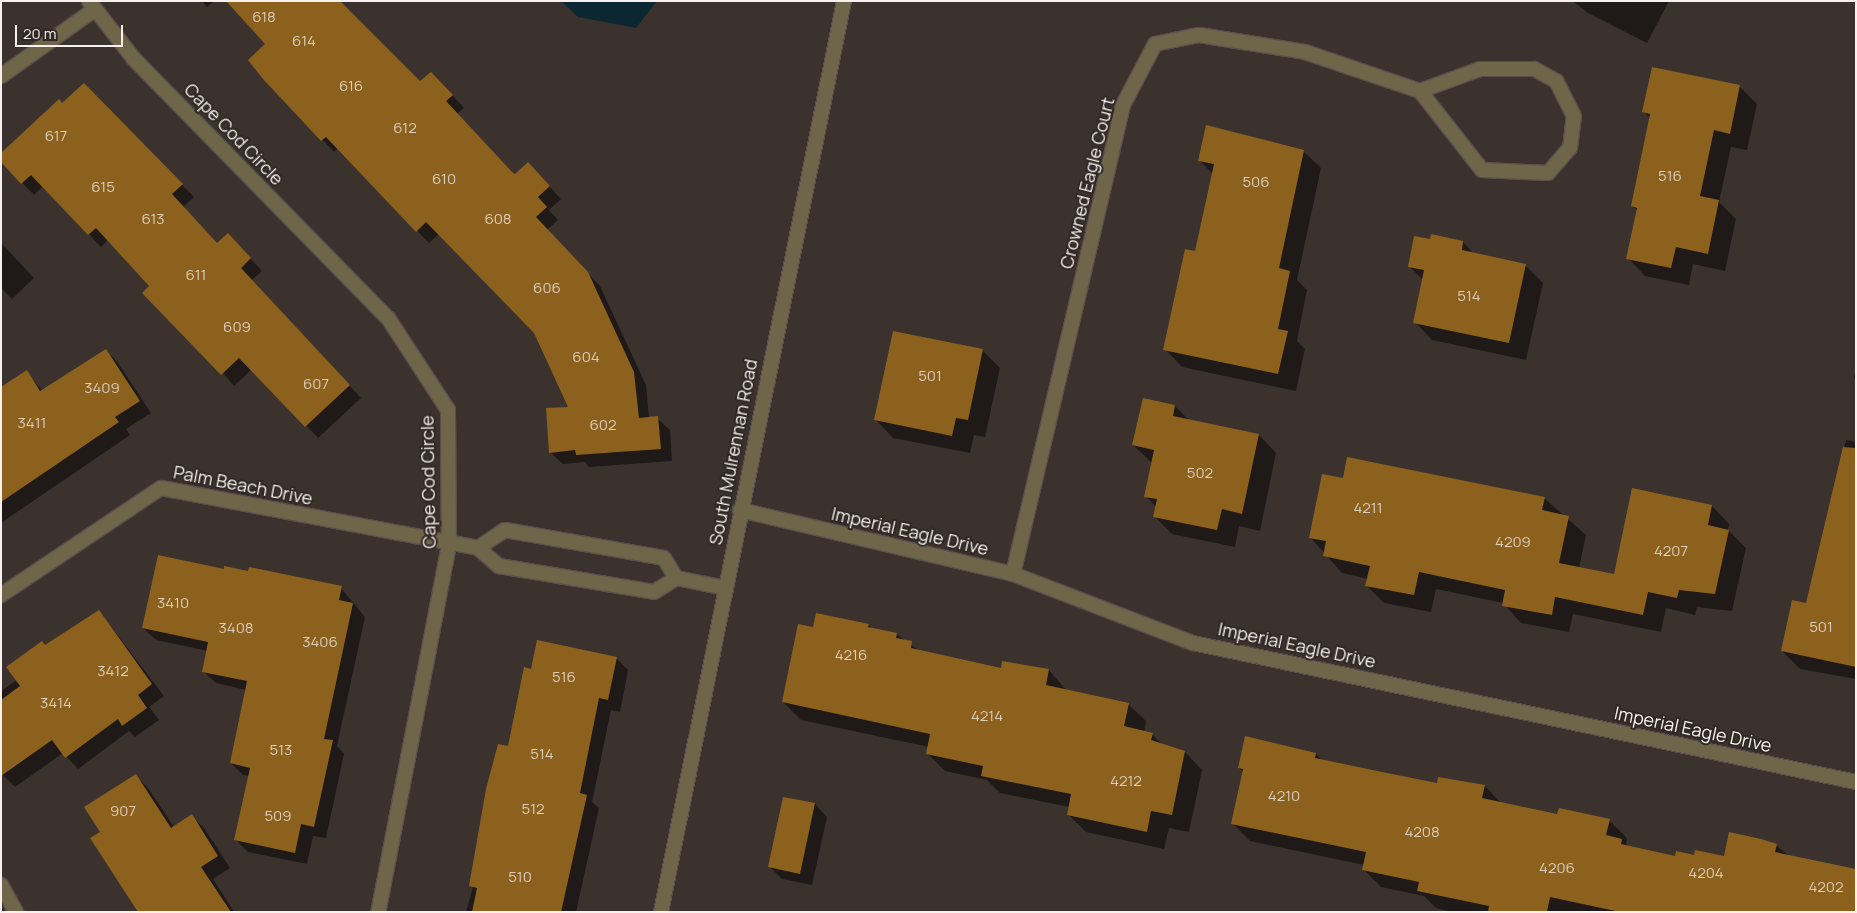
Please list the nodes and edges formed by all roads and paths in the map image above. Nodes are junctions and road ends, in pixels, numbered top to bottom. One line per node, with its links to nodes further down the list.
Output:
1 (844, 1): 5 (street, South Mulrennan Road)
2 (91, 6): 3 (street); 6 (street, Cape Cod Circle)
3 (1, 76)
4 (1420, 92): 4 (street); 8 (street, Crowned Eagle Court)
5 (740, 510): 8 (street, Imperial Eagle Drive); 10 (street, South Mulrennan Road)
6 (449, 545): 7 (street, Palm Beach Drive); 11 (street, Palm Beach Drive); 15 (street, Cape Cod Circle)
7 (478, 548): 9 (street); 9 (street)
8 (1013, 574): 12 (street, Imperial Eagle Drive)
9 (676, 578): 10 (street)
10 (724, 588): 16 (street, South Mulrennan Road)
11 (1, 595)
12 (1856, 782)
13 (1, 885): 14 (street)
14 (16, 912)
15 (378, 912)
16 (661, 912)

